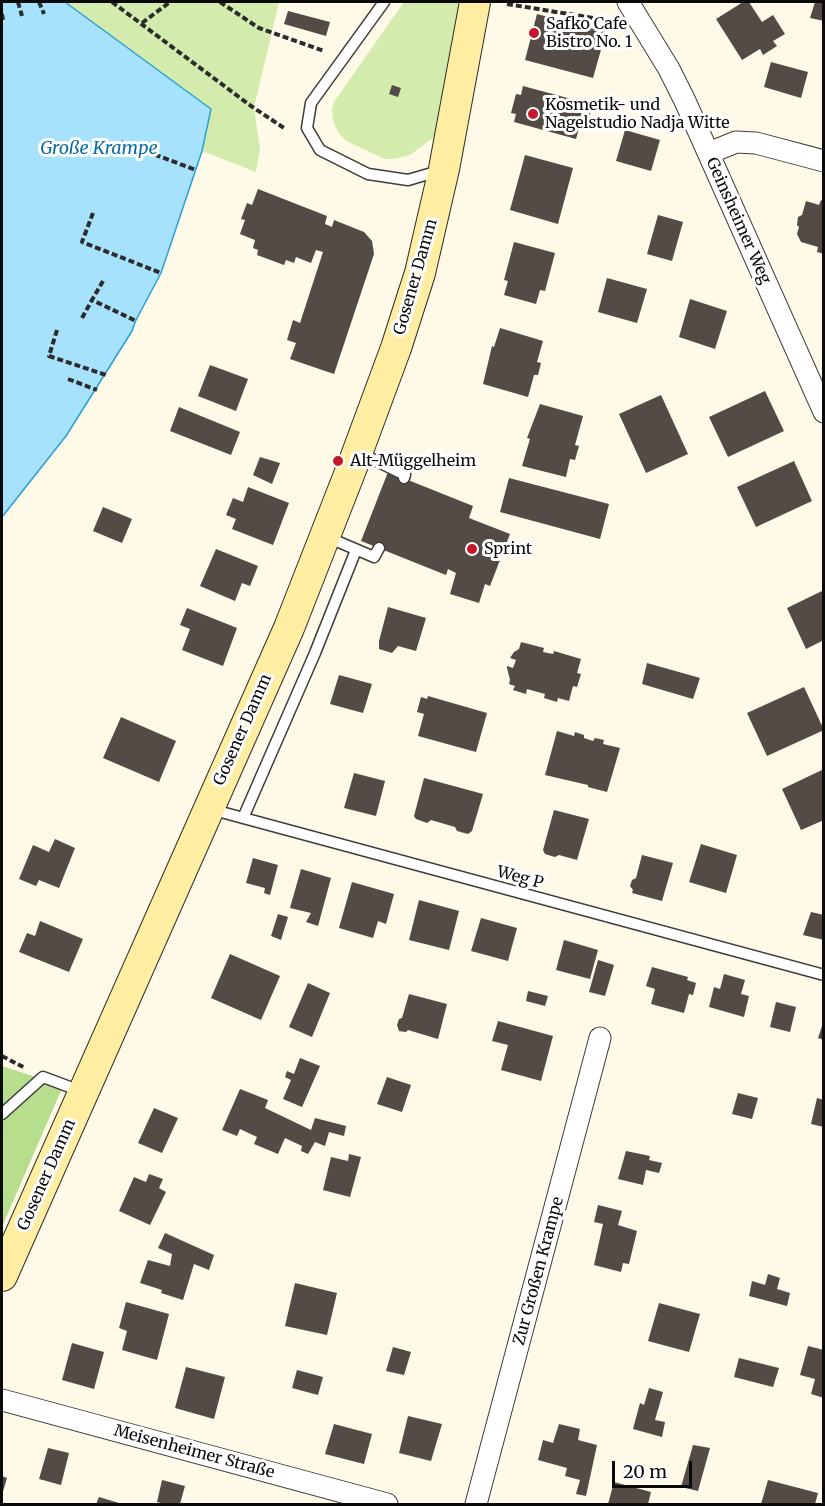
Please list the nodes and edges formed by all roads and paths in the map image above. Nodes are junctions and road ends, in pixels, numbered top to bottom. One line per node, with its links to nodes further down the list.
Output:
1 (18, 2): 11 (path)
2 (39, 2): 10 (path)
3 (112, 2): 12 (path)
4 (170, 2): 12 (path)
5 (220, 2): 13 (path)
6 (384, 2): 18 (lane)
7 (475, 2): 18 (main road, Gosener Damm)
8 (507, 4): 9 (path)
9 (632, 8): 16 (street, Geinsheimer Weg)
10 (44, 14)
11 (22, 16)
12 (142, 23): 14 (path)
13 (324, 51)
14 (284, 128)
15 (121, 142): 19 (path)
16 (709, 153): 17 (street); 30 (street, Geinsheimer Weg)
17 (824, 161)
18 (444, 169): 31 (main road, Gosener Damm)
19 (196, 170)
20 (93, 213): 21 (path)
21 (161, 273)
22 (103, 281): 23 (path)
23 (92, 300): 24 (path); 25 (path)
24 (82, 318)
25 (136, 321)
26 (57, 330): 27 (path)
27 (106, 375)
28 (68, 379): 29 (path)
29 (97, 390)
30 (824, 412)
31 (357, 452): 32 (lane); 33 (main road, Gosener Damm)
32 (404, 478)
33 (324, 537): 35 (lane); 36 (main road, Gosener Damm)
34 (379, 548): 35 (lane)
35 (356, 550): 37 (lane)
36 (208, 809): 37 (lane, Weg P); 42 (main road, Gosener Damm)
37 (243, 818): 38 (lane, Weg P)
38 (824, 975)
39 (600, 1038): 47 (street, Zur Großen Krampe)
40 (2, 1056): 41 (path)
41 (43, 1077): 42 (lane); 43 (lane)
42 (83, 1092): 44 (main road, Gosener Damm)
43 (2, 1114)
44 (2, 1276)
45 (2, 1400): 46 (street, Meisenheimer Straße)
46 (387, 1504)
47 (476, 1504)

